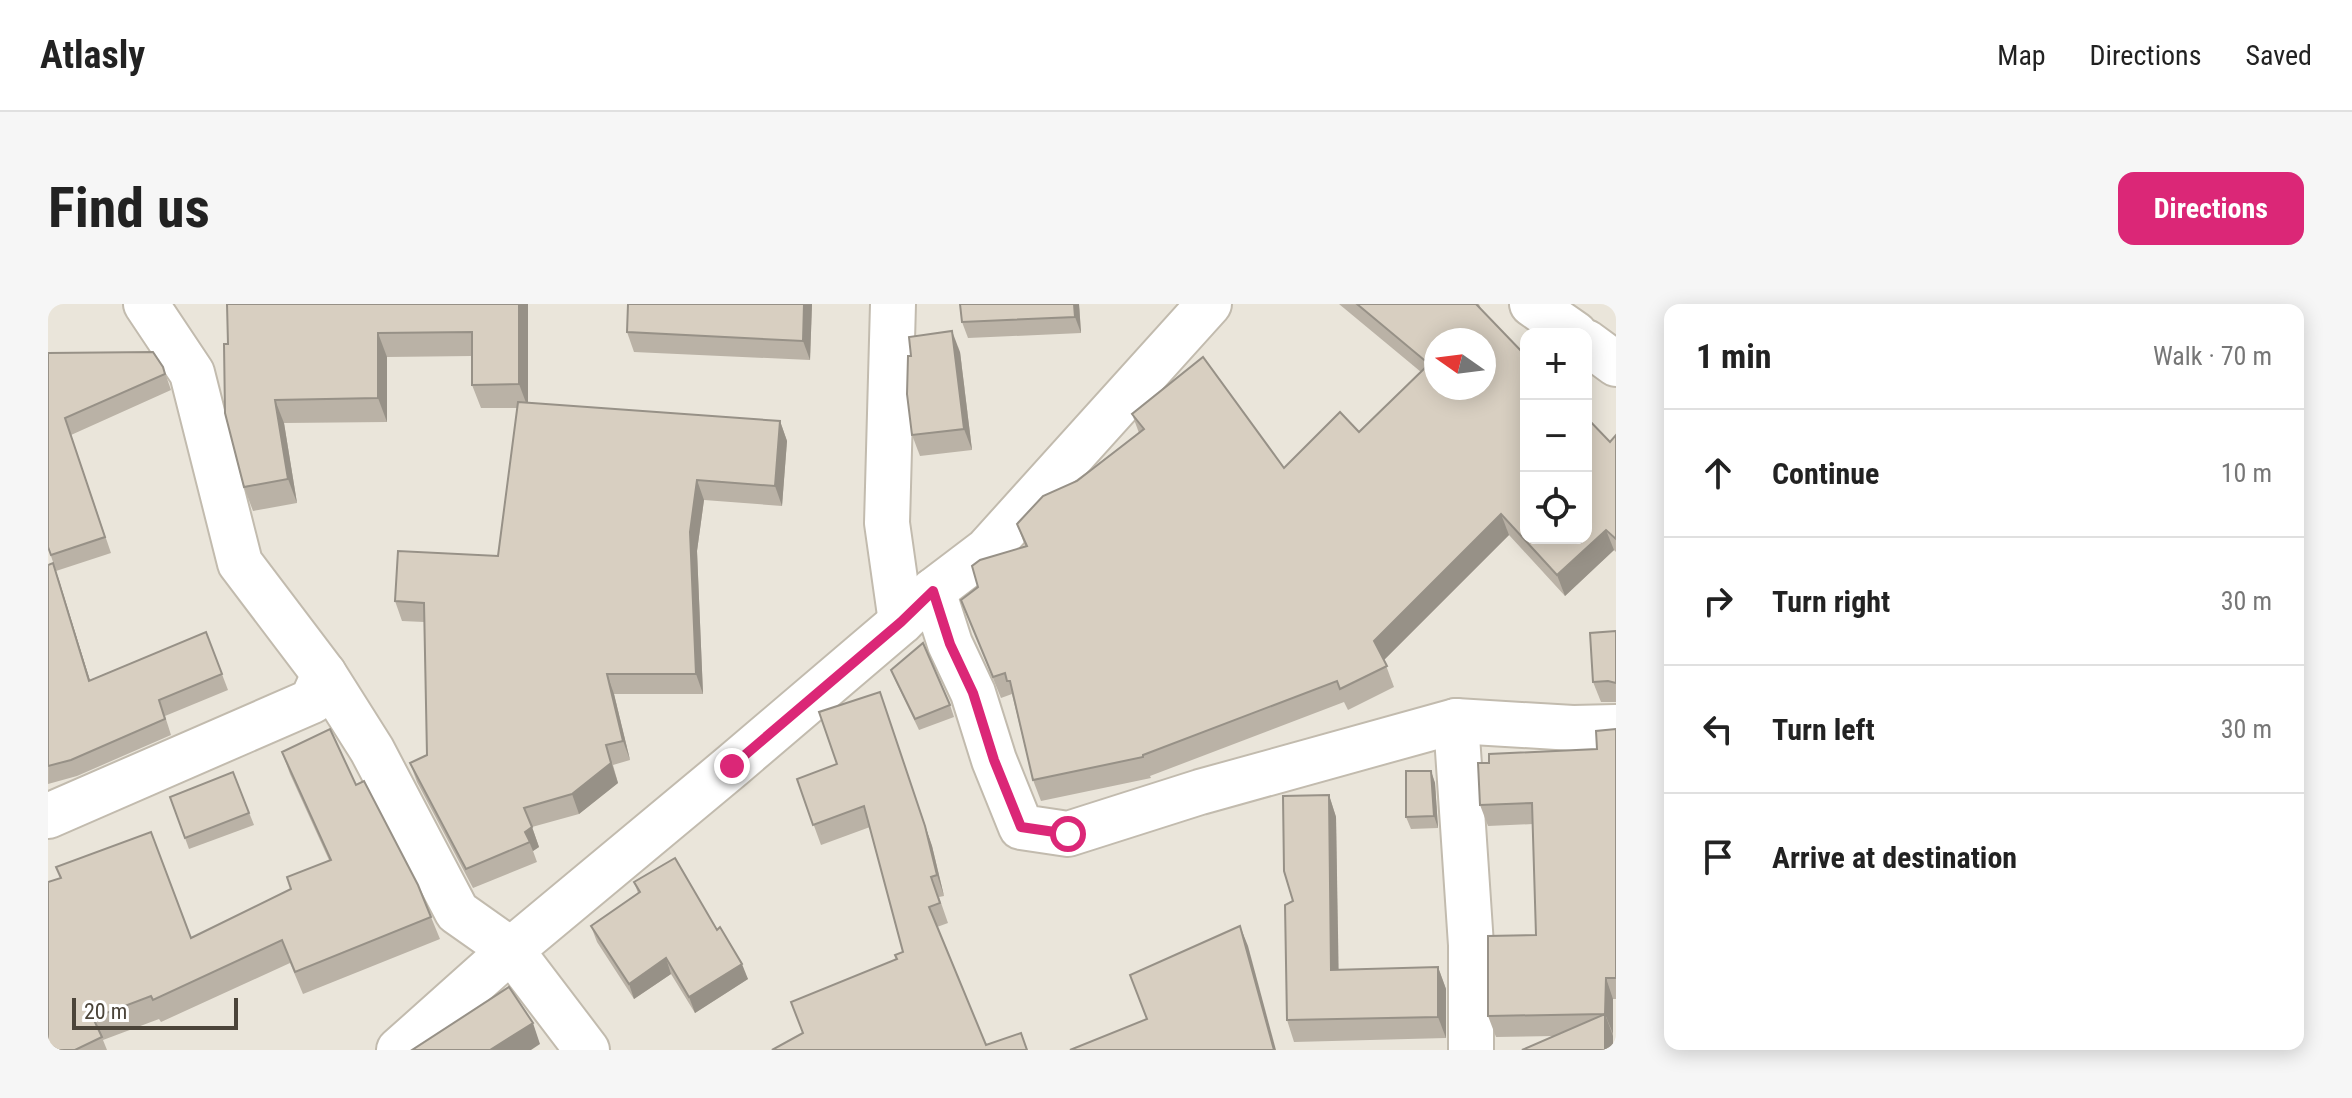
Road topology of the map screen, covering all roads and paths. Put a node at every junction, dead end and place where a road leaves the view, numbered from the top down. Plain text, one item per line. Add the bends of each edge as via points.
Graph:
1 (146, 304) edge
2 (893, 304) edge
3 (1209, 304) edge
4 (1532, 304) edge
5 (1566, 328) edge
6 (1592, 346) edge
7 (1616, 364) edge
8 (933, 591) junction
9 (901, 622) junction
10 (324, 674) junction
11 (1456, 721) junction
12 (1616, 727) edge
13 (48, 816) edge
14 (511, 950) junction
15 (399, 1050) edge
16 (587, 1050) edge
17 (1471, 1050) edge

1 - 10 street via 192,373 240,563
2 - 9 street via 887,523
3 - 8 street via 987,550
4 - 5 street
6 - 7 street
8 - 9 street
8 - 11 street via 1021,827 1068,834
9 - 14 street
10 - 13 street via 312,701
10 - 14 street via 372,750 457,912
11 - 12 street
11 - 17 street via 1471,945
14 - 15 street
14 - 16 street

